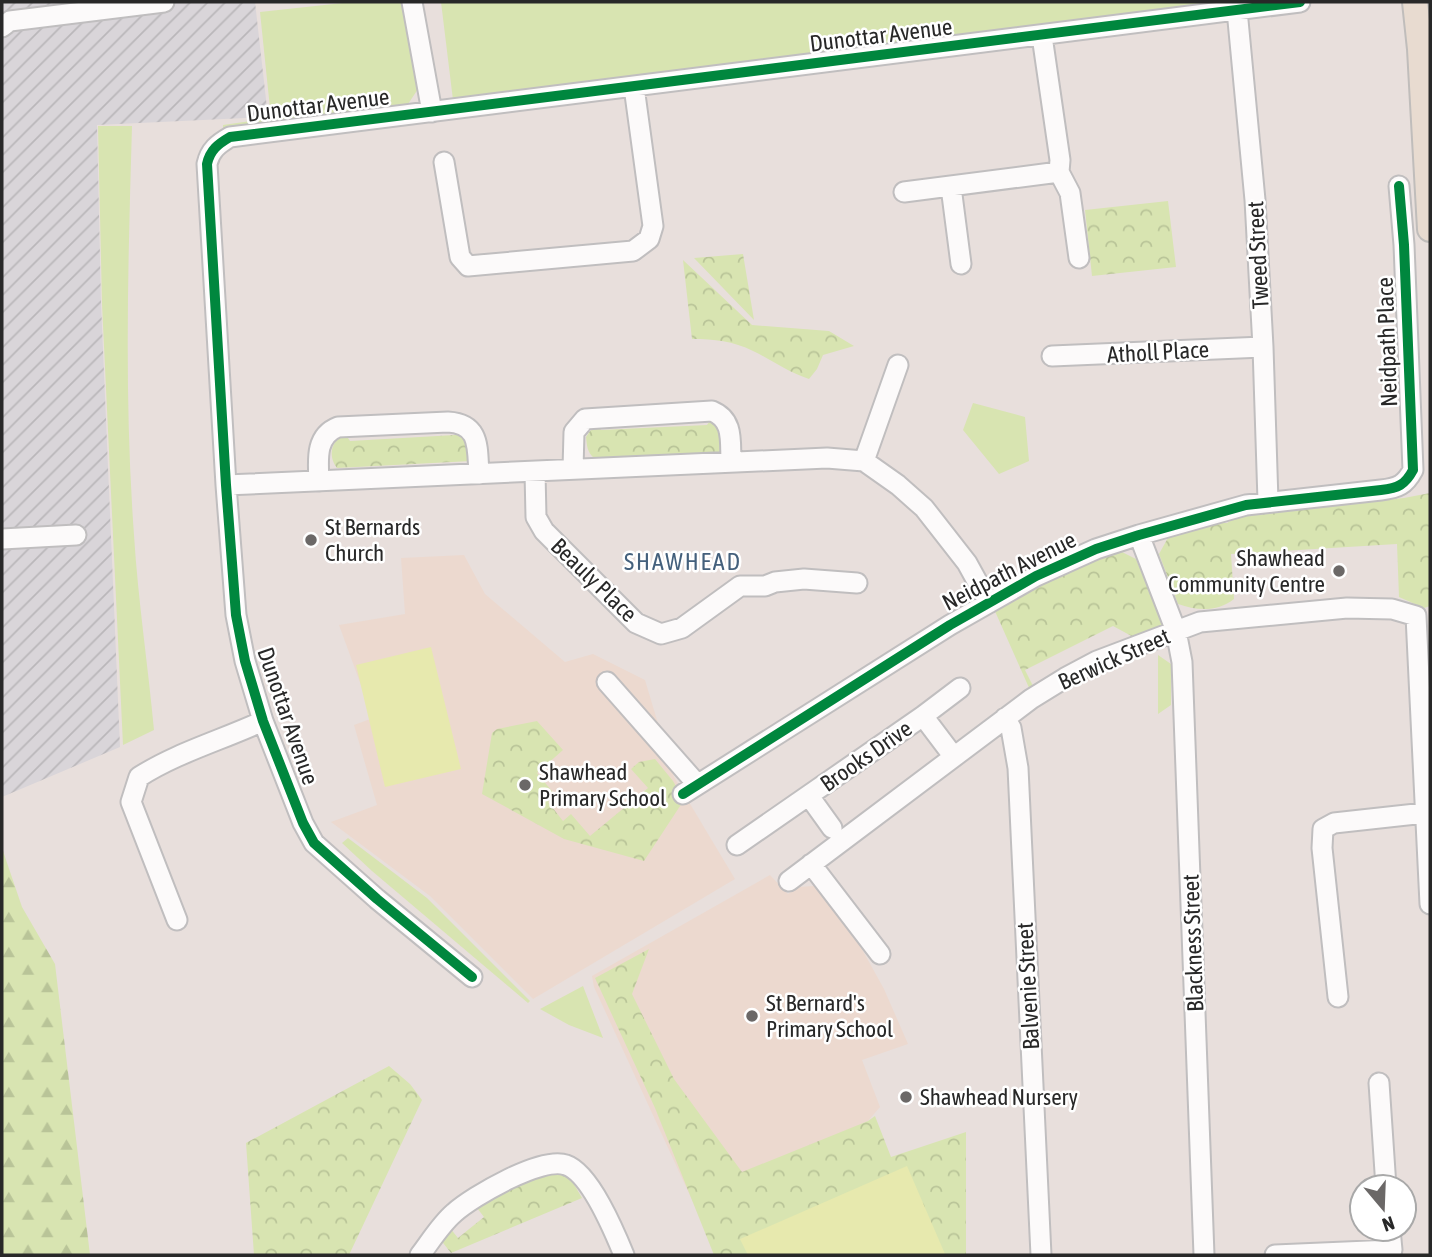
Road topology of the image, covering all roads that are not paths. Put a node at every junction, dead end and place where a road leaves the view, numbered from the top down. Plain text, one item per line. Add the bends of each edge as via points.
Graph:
1 (164, 2) edge
2 (412, 2) edge
3 (1300, 2) edge
4 (1415, 2) edge
5 (1237, 10) junction
6 (2, 27) edge
7 (1042, 36) junction
8 (634, 87) junction
9 (432, 112) junction
10 (444, 162) dead end
11 (1059, 172) junction
12 (1399, 186) dead end
13 (951, 187) junction
14 (904, 192) dead end
15 (1430, 229) edge
16 (1079, 258) dead end
17 (961, 264) dead end
18 (1264, 347) junction
19 (1052, 356) dead end
20 (898, 365) dead end
21 (731, 461) junction
22 (864, 461) junction
23 (573, 469) junction
24 (536, 472) junction
25 (479, 474) junction
26 (319, 481) junction
27 (226, 485) junction
28 (1395, 488) joint
29 (1268, 501) junction
30 (76, 535) dead end
31 (1139, 535) junction
32 (2, 539) edge
33 (857, 583) dead end
34 (989, 603) junction
35 (1177, 631) junction
36 (607, 682) dead end
37 (960, 688) dead end
38 (923, 716) junction
39 (1005, 719) junction
40 (263, 721) junction
41 (641, 723) junction
42 (625, 735) dead end
43 (954, 757) junction
44 (809, 796) junction
45 (1425, 813) junction
46 (832, 828) dead end
47 (737, 845) dead end
48 (811, 864) junction
49 (789, 881) dead end
50 (1430, 904) edge
51 (177, 920) dead end
52 (880, 954) dead end
53 (472, 977) dead end
54 (1338, 997) dead end
55 (1379, 1083) dead end
56 (1385, 1173) edge
57 (1391, 1243) edge
58 (420, 1255) edge
59 (624, 1255) edge
60 (1041, 1255) edge
61 (1204, 1255) edge
62 (1275, 1255) edge

1 - 6 street via 10,21
2 - 9 street
3 - 5 street, Dunottar Avenue
4 - 15 main road
5 - 7 street, Dunottar Avenue
5 - 18 street, Tweed Street
7 - 8 street, Dunottar Avenue
7 - 11 street
8 - 9 street, Dunottar Avenue
8 - 10 street via 653,226 649,239 633,251 468,267 460,257
9 - 27 street, Dunottar Avenue via 230,137 209,155
11 - 13 street
11 - 16 street via 1070,193
12 - 28 street, Neidpath Place via 1413,470 1406,483
13 - 14 street
13 - 17 street
18 - 19 street, Atholl Place
18 - 29 street, Tweed Street
20 - 22 street
21 - 22 street
21 - 23 street
21 - 23 street via 729,426 723,416 712,411 585,419 574,432
22 - 34 street via 924,508 967,563
23 - 24 street
24 - 25 street
24 - 33 street, Beauly Place via 536,517 544,531 636,623 661,634 682,628 740,586 804,579
25 - 26 street
25 - 26 street via 473,434 460,423 448,422 338,427 320,445
26 - 27 street
27 - 40 street, Dunottar Avenue via 236,615
28 - 29 street, Neidpath Avenue
29 - 31 street, Neidpath Avenue
30 - 32 street
31 - 34 street, Neidpath Avenue via 1096,549
31 - 35 street, Blackness Street
34 - 41 street, Neidpath Avenue via 690,789
35 - 39 street, Berwick Street via 1097,661
35 - 45 street, Berwick Street via 1200,622 1347,608 1392,609 1416,616
35 - 61 street, Blackness Street via 1186,738
36 - 41 street, Neidpath Avenue
37 - 38 street, Brooks Drive
38 - 43 street, Brooks Drive
38 - 44 street, Brooks Drive
39 - 43 street, Berwick Street
39 - 60 street, Balvenie Street via 1018,768
40 - 51 street, Dunottar Avenue via 161,763 139,777 131,802
40 - 53 street, Dunottar Avenue via 314,843
41 - 42 street
43 - 48 street, Berwick Street
44 - 46 street, Brooks Drive
44 - 47 street, Brooks Drive
45 - 50 street
45 - 54 street via 1334,823 1323,829
48 - 49 street, Berwick Street
48 - 52 street
55 - 56 street
57 - 62 street via 1392,1250
58 - 59 street via 453,1213 510,1178 550,1164 567,1165 580,1175 599,1201

